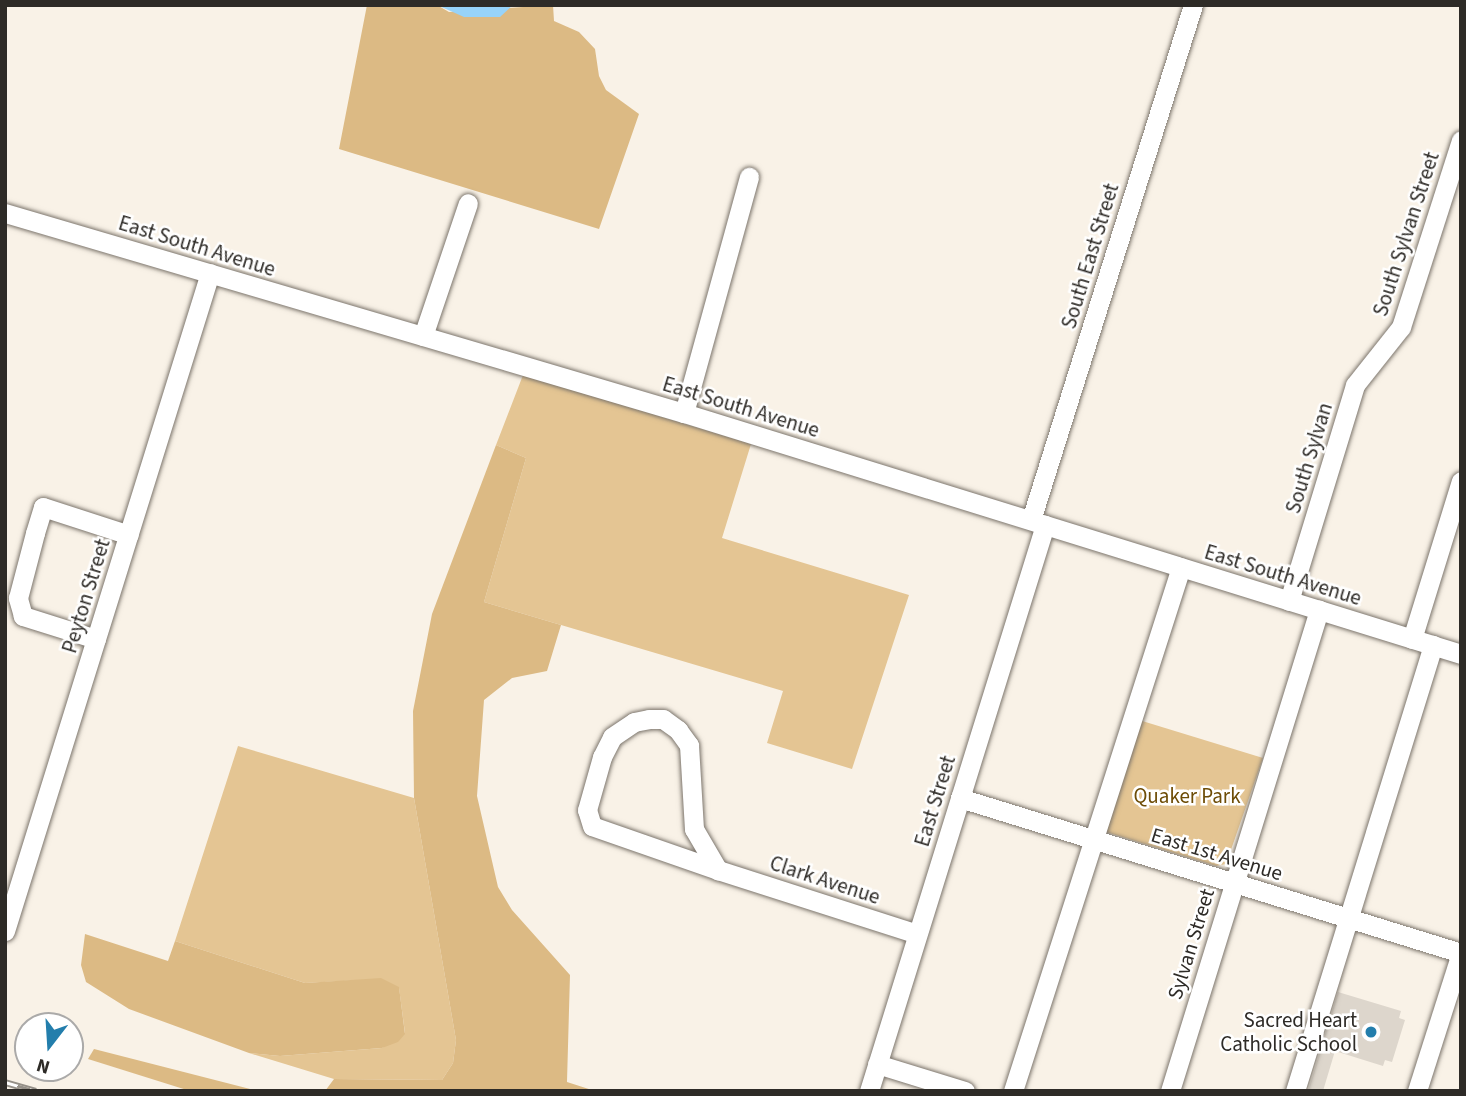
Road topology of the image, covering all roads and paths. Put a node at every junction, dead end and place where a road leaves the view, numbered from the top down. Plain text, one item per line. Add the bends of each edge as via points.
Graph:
1 (1193, 5) edge
2 (1461, 140) edge
3 (749, 177) dead end
4 (468, 203) dead end
5 (5, 212) edge
6 (210, 273) junction
7 (423, 336) junction
8 (1392, 340) joint
9 (684, 413) junction
10 (1461, 481) edge
11 (1038, 523) junction
12 (129, 535) junction
13 (1181, 567) junction
14 (1289, 601) junction
15 (1319, 610) junction
16 (96, 639) junction
17 (1412, 639) junction
18 (1433, 645) junction
19 (1461, 654) edge
20 (960, 798) junction
21 (1091, 839) junction
22 (718, 870) junction
23 (1234, 883) junction
24 (1349, 919) junction
25 (5, 931) edge
26 (917, 934) junction
27 (1461, 953) edge
28 (877, 1064) junction
29 (869, 1091) edge
30 (965, 1091) edge
31 (1013, 1091) edge
32 (1170, 1091) edge
33 (1295, 1091) edge
34 (1417, 1091) edge

1 - 11 street, South East Street
2 - 8 street, South Sylvan Street via 1404,320
3 - 9 street
4 - 7 street
5 - 6 street, East South Avenue
6 - 7 street, East South Avenue
6 - 12 street, Peyton Street
7 - 9 street, East South Avenue
8 - 14 street, South Sylvan via 1366,366 1355,385
9 - 11 street, East South Avenue
10 - 17 street
11 - 13 street, East South Avenue
11 - 20 street, East Street
12 - 16 street, Peyton Street
12 - 16 street via 43,507 34,533 18,598 23,617
13 - 14 street, East South Avenue
13 - 21 street
14 - 15 street, East South Avenue
15 - 17 street, East South Avenue
15 - 23 street, Sylvan Street
16 - 25 street, Peyton Street
17 - 18 street, East South Avenue
18 - 19 street, East South Avenue
18 - 24 street
20 - 21 street, East 1st Avenue
20 - 26 street, East Street
21 - 23 street, East 1st Avenue
21 - 31 street
22 - 22 street, Clark Avenue via 592,826 587,810 602,757 612,737 634,722 663,719 678,730 688,746 694,830
22 - 26 street, Clark Avenue
23 - 24 street, East 1st Avenue
23 - 32 street, Sylvan Street
24 - 27 street, East 1st Avenue
24 - 33 street
26 - 28 street, East Street
27 - 34 street
28 - 29 street, East Street
28 - 30 street

